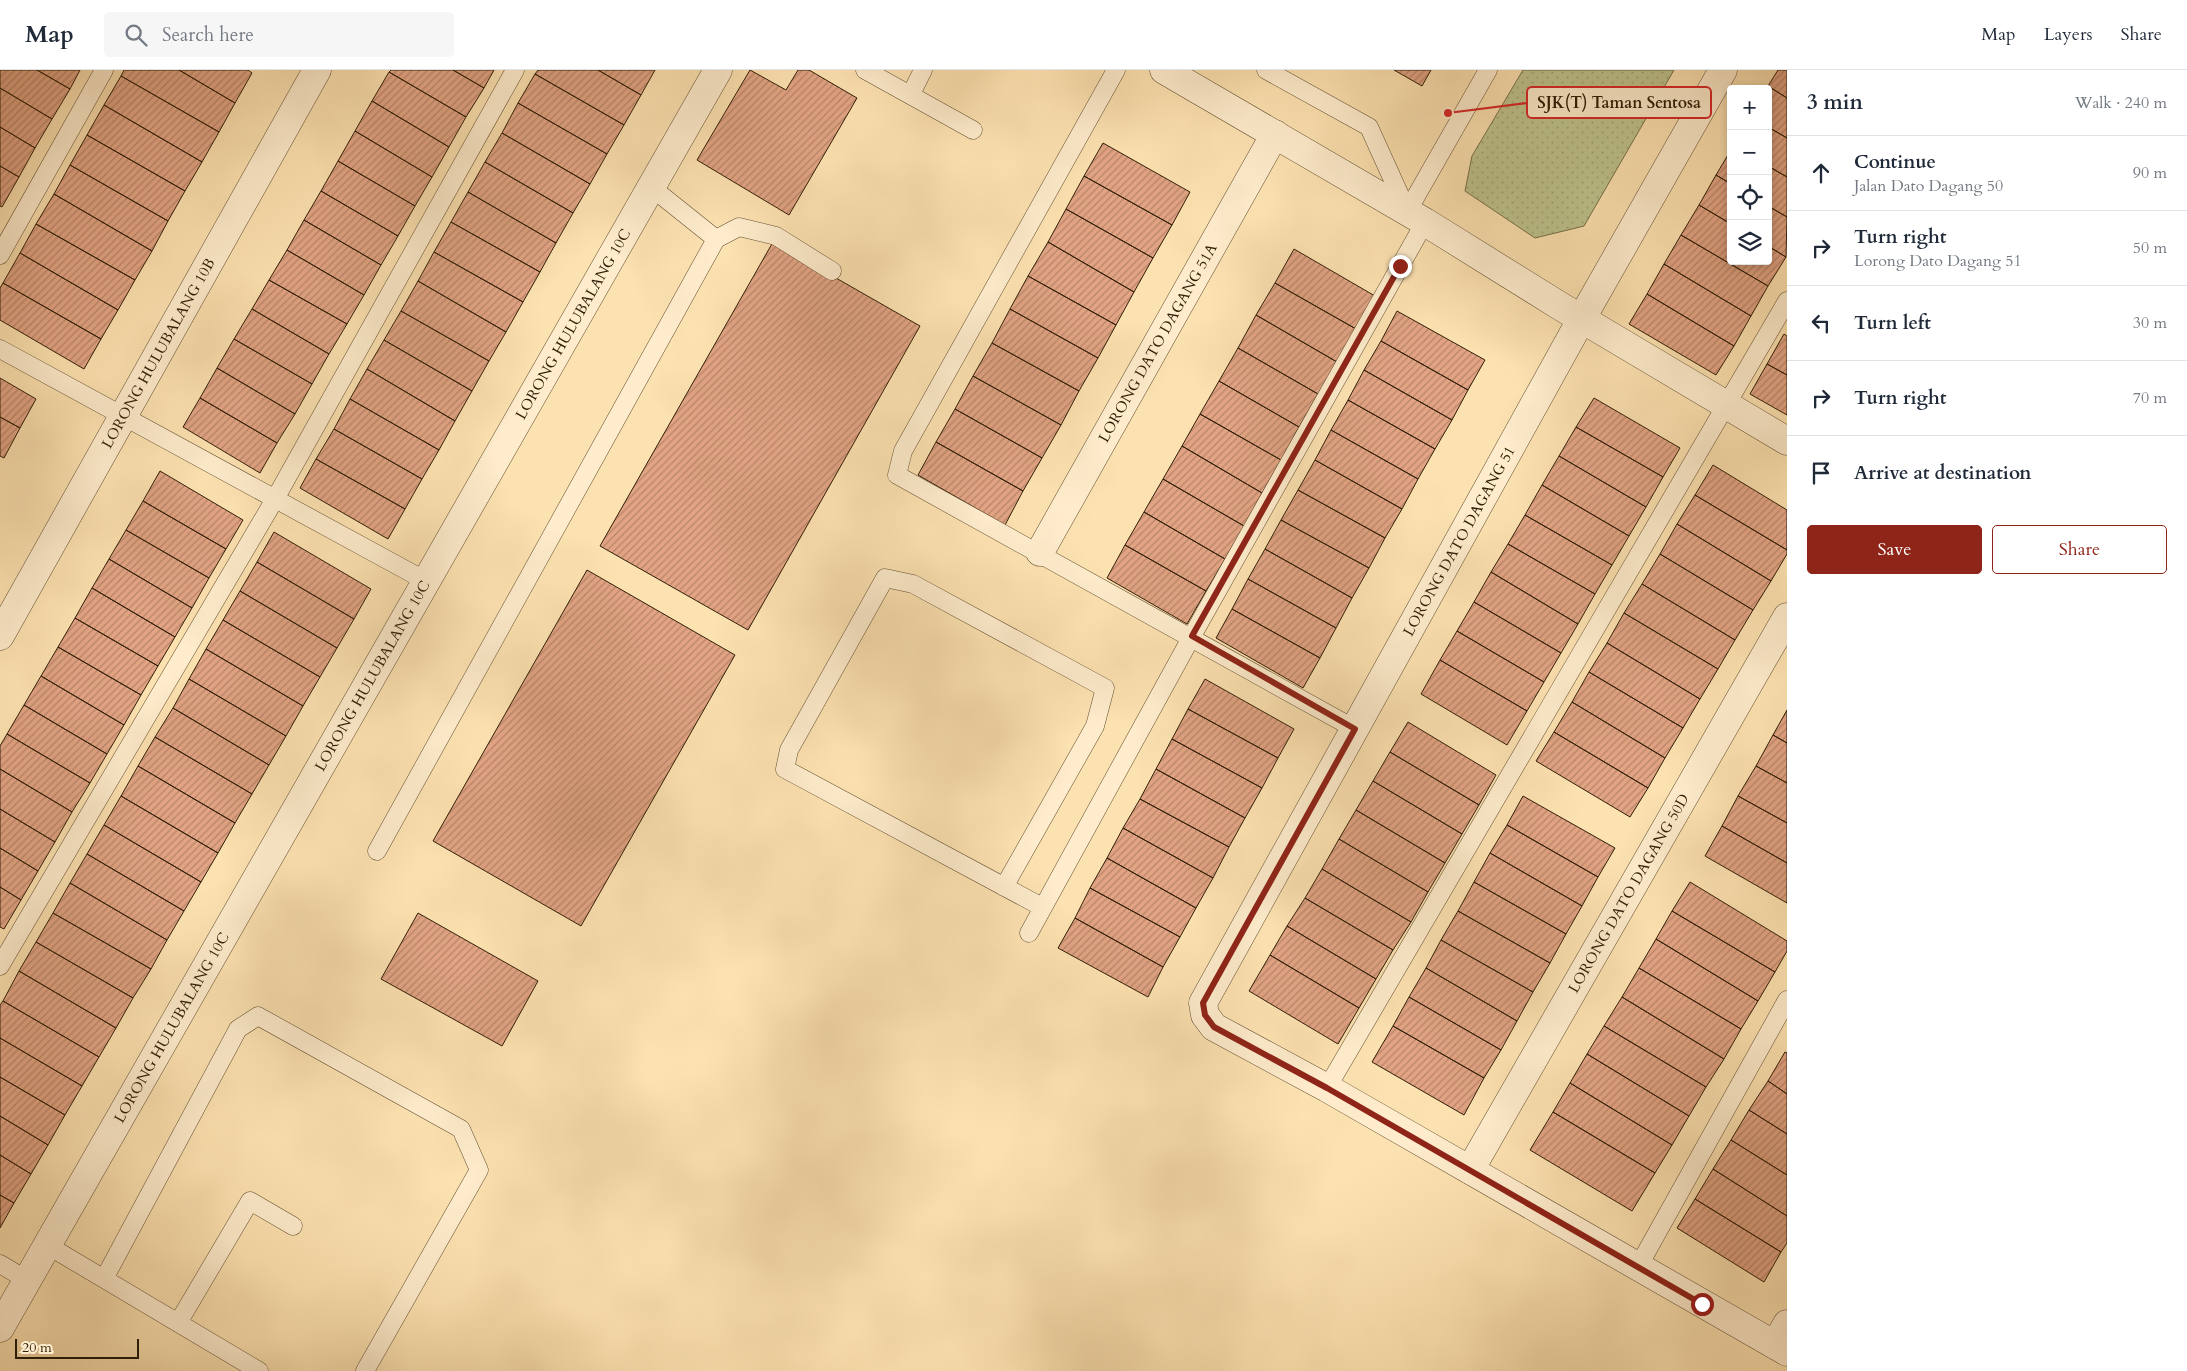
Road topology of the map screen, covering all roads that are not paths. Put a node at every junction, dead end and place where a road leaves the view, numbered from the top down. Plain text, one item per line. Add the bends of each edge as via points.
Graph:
1 (104, 70) edge
2 (317, 70) edge
3 (516, 70) edge
4 (718, 70) edge
5 (865, 70) edge
6 (923, 70) edge
7 (1116, 70) edge
8 (1164, 70) edge
9 (1266, 70) edge
10 (1488, 70) edge
11 (1723, 70) edge
12 (911, 94) junction
13 (973, 130) dead end
14 (1275, 134) junction
15 (651, 187) junction
16 (1416, 217) junction
17 (716, 239) junction
18 (0, 255) edge
19 (832, 271) dead end
20 (1787, 301) edge
21 (1582, 318) junction
22 (0, 349) edge
23 (1727, 407) junction
24 (123, 416) junction
25 (1787, 441) edge
26 (275, 499) junction
27 (1040, 552) junction
28 (426, 582) junction
29 (1787, 617) edge
30 (0, 636) edge
31 (1192, 636) junction
32 (1355, 729) junction
33 (377, 851) dead end
34 (1004, 887) junction
35 (1042, 907) junction
36 (1029, 933) dead end
37 (0, 966) edge
38 (1787, 1000) edge
39 (1327, 1088) junction
40 (1470, 1170) junction
41 (293, 1226) dead end
42 (47, 1245) junction
43 (0, 1264) edge
44 (1638, 1266) junction
45 (104, 1279) junction
46 (27, 1280) junction
47 (178, 1323) junction
48 (0, 1328) edge
49 (1783, 1340) edge
50 (259, 1371) edge
51 (365, 1371) edge

1 - 18 lane
2 - 24 street, LORONG HULUBALANG 10B
3 - 26 lane
4 - 15 street, LORONG HULUBALANG 10C
5 - 12 lane
6 - 12 lane
7 - 27 lane via 903,452 898,475
8 - 14 street
9 - 16 lane via 1369,127
10 - 16 lane
11 - 21 street, LORONG DATO DAGANG 51
12 - 13 lane
14 - 16 street
14 - 27 street, LORONG DATO DAGANG 51A
15 - 17 lane
15 - 28 street, LORONG HULUBALANG 10C
16 - 21 street
16 - 31 lane
17 - 19 lane via 739,227 776,236
17 - 33 lane
20 - 23 lane
21 - 23 street
21 - 32 street, LORONG DATO DAGANG 51
22 - 24 lane
23 - 25 street
23 - 39 lane
24 - 26 lane
24 - 30 street, LORONG HULUBALANG 10B
26 - 28 lane
26 - 37 lane
27 - 31 lane
28 - 42 street, LORONG HULUBALANG 10C
29 - 40 street, LORONG DATO DAGANG 50D
31 - 32 lane
31 - 35 lane
32 - 39 street, LORONG DATO DAGANG 51 via 1203,1003 1205,1015 1214,1027
34 - 34 lane via 785,769 789,750 885,578 913,584 1105,688 1095,726
34 - 35 lane
35 - 36 lane
38 - 44 lane
39 - 40 street
40 - 44 street
41 - 47 lane via 250,1201
42 - 45 lane
42 - 46 street, LORONG HULUBALANG 10C
43 - 46 lane
44 - 49 street
45 - 47 lane
45 - 51 lane via 238,1029 258,1016 461,1129 479,1170
46 - 48 street, LORONG HULUBALANG 10C
47 - 50 lane

